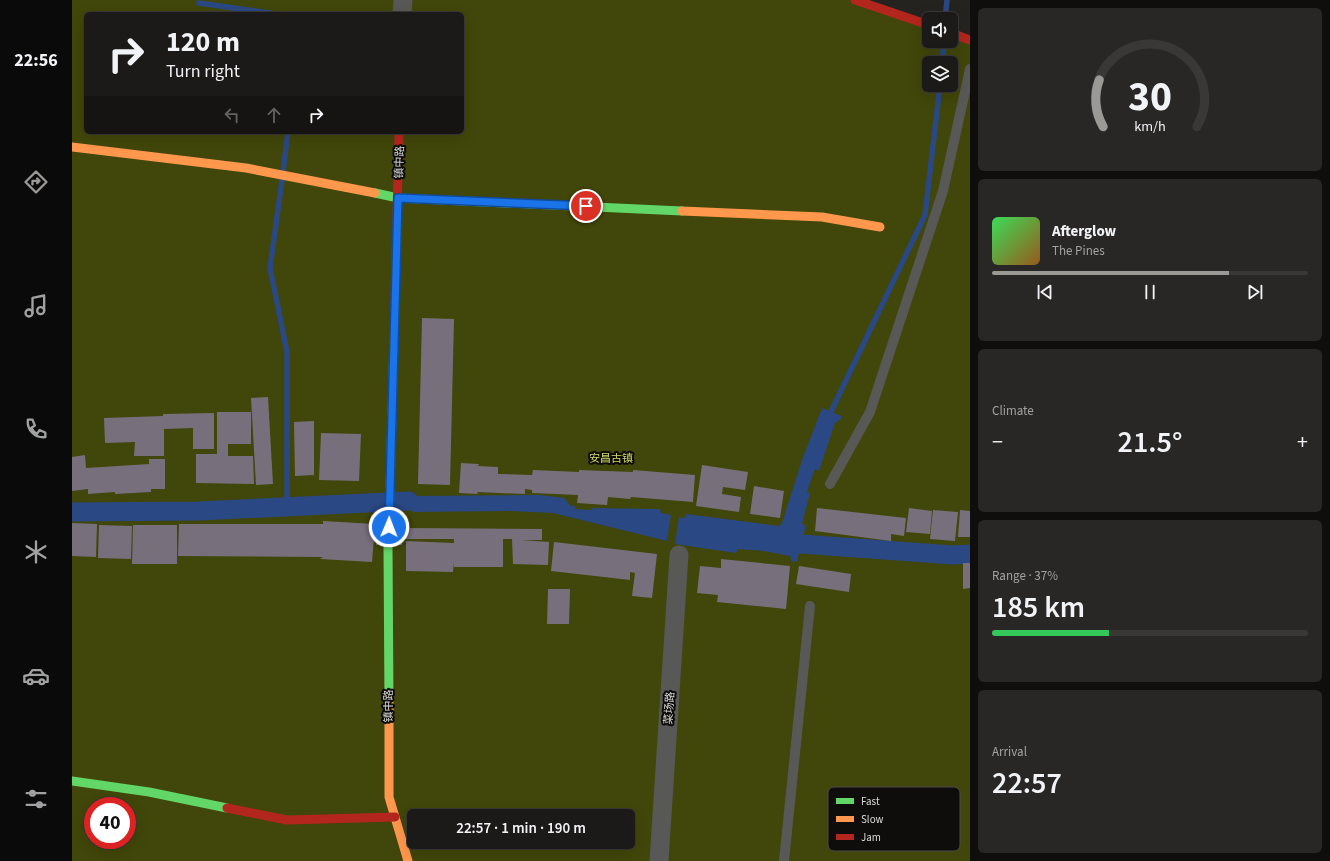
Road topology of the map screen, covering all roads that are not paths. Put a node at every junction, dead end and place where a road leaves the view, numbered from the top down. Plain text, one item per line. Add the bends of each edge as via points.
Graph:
1 (403, 0) edge
2 (855, 0) edge
3 (883, 5) edge
4 (402, 12) edge
5 (922, 22) edge
6 (958, 35) edge
7 (970, 40) edge
8 (970, 69) edge
9 (400, 134) edge
10 (72, 147) edge
11 (398, 198) junction
12 (880, 227) dead end
13 (830, 484) dead end
14 (389, 527) dead end
15 (388, 547) dead end
16 (679, 555) dead end
17 (810, 606) dead end
18 (72, 781) edge
19 (395, 817) junction
20 (408, 861) edge
21 (659, 861) edge
22 (784, 861) edge

1 - 4 street
2 - 3 street
3 - 5 street
6 - 7 street
8 - 13 lane via 943,191 870,412
9 - 11 street, 镇中路
10 - 11 street via 246,168
11 - 12 street via 822,217
11 - 14 street, 镇中路
15 - 19 street, 镇中路 via 389,796
16 - 21 street, 菜场路
17 - 22 lane
18 - 19 street via 149,792 287,820
19 - 20 street, 镇中路

